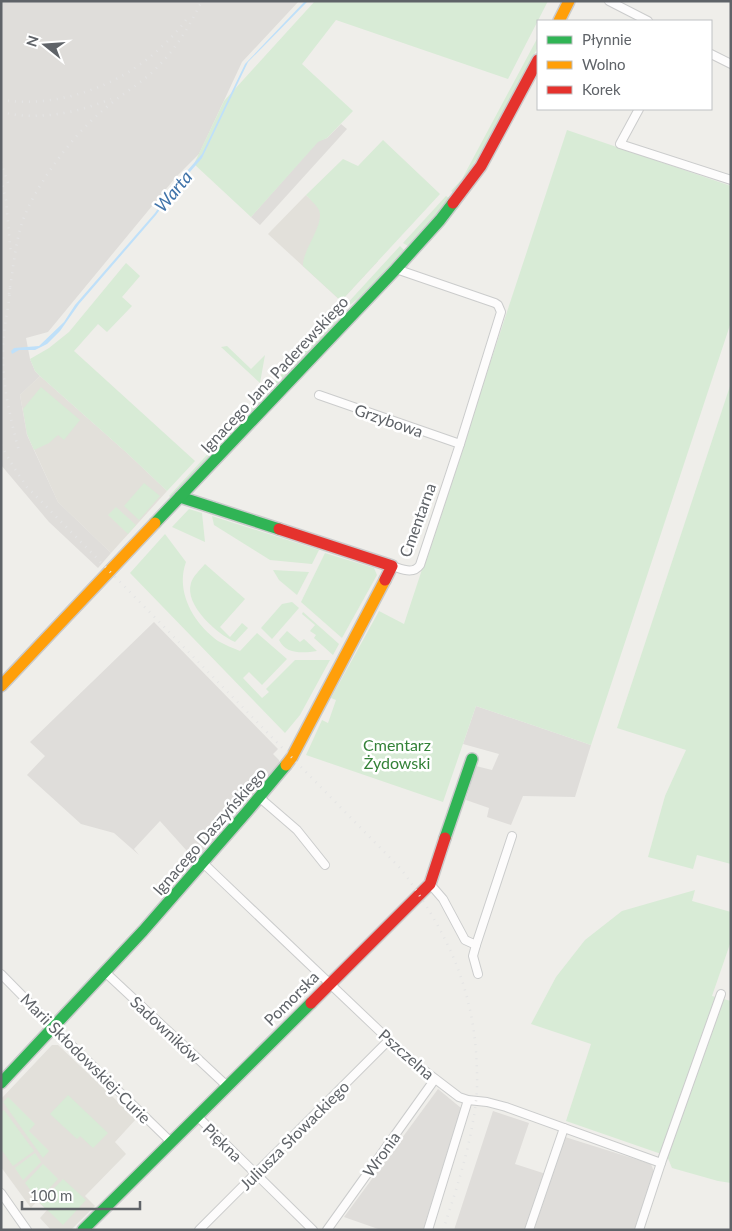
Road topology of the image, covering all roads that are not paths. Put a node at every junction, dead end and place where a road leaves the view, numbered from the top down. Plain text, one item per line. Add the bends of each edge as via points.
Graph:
1 (569, 1) edge
2 (608, 1) edge
3 (559, 20) edge
4 (646, 20) edge
5 (712, 54) edge
6 (537, 62) edge
7 (731, 64) edge
8 (638, 110) edge
9 (731, 180) edge
10 (396, 269) junction
11 (319, 395) dead end
12 (460, 444) junction
13 (180, 497) junction
14 (392, 566) junction
15 (1, 686) edge
16 (472, 759) dead end
17 (260, 798) junction
18 (512, 836) dead end
19 (202, 862) junction
20 (326, 865) dead end
21 (430, 884) junction
22 (476, 945) junction
23 (106, 973) junction
24 (1, 974) edge
25 (478, 974) dead end
26 (330, 983) junction
27 (721, 994) dead end
28 (55, 1028) junction
29 (389, 1040) junction
30 (435, 1079) junction
31 (1, 1083) edge
32 (227, 1086) junction
33 (468, 1100) junction
34 (197, 1116) junction
35 (564, 1128) junction
36 (171, 1142) junction
37 (661, 1162) junction
38 (255, 1173) junction
39 (1, 1193) edge
40 (27, 1230) edge
41 (83, 1230) edge
42 (199, 1230) edge
43 (313, 1230) edge
44 (327, 1230) edge
45 (428, 1230) edge
46 (529, 1230) edge
47 (639, 1230) edge

1 - 3 street
2 - 4 street
5 - 7 street
6 - 10 street, Ignacego Jana Paderewskiego via 481,166 440,220
8 - 9 street via 620,144
10 - 12 street, Cmentarna via 495,303 500,308 500,317
10 - 13 street, Ignacego Jana Paderewskiego
11 - 12 street, Grzybowa
12 - 14 street, Cmentarna via 420,565 412,571
13 - 14 street, Cmentarna
13 - 15 street, Ignacego Jana Paderewskiego
14 - 17 street, Ignacego Daszyńskiego via 292,757
16 - 21 street, Pomorska
17 - 19 street, Ignacego Daszyńskiego
17 - 20 street via 297,830
18 - 22 street
19 - 23 street, Ignacego Daszyńskiego
19 - 26 street, Pszczelna
21 - 22 street via 444,899 465,940
21 - 26 street, Pomorska
22 - 25 street via 473,956
23 - 28 street, Ignacego Daszyńskiego
23 - 32 street, Sadowników
24 - 28 street, Marii Skłodowskiej-Curie
26 - 29 street, Pszczelna
26 - 32 street, Pomorska
27 - 37 street
28 - 31 street, Ignacego Daszyńskiego
28 - 36 street, Marii Skłodowskiej-Curie
29 - 30 street, Pszczelna
29 - 38 street, Juliusza Słowackiego
30 - 33 street, Pszczelna
30 - 44 street, Wronia
32 - 34 street, Pomorska
33 - 35 street, Pszczelna via 496,1104
33 - 45 street
34 - 36 street, Pomorska
34 - 38 street, Piękna
35 - 37 street, Pszczelna
35 - 46 street
36 - 41 street, Pomorska
37 - 47 street
38 - 42 street, Juliusza Słowackiego
38 - 43 street, Piękna
39 - 40 street

